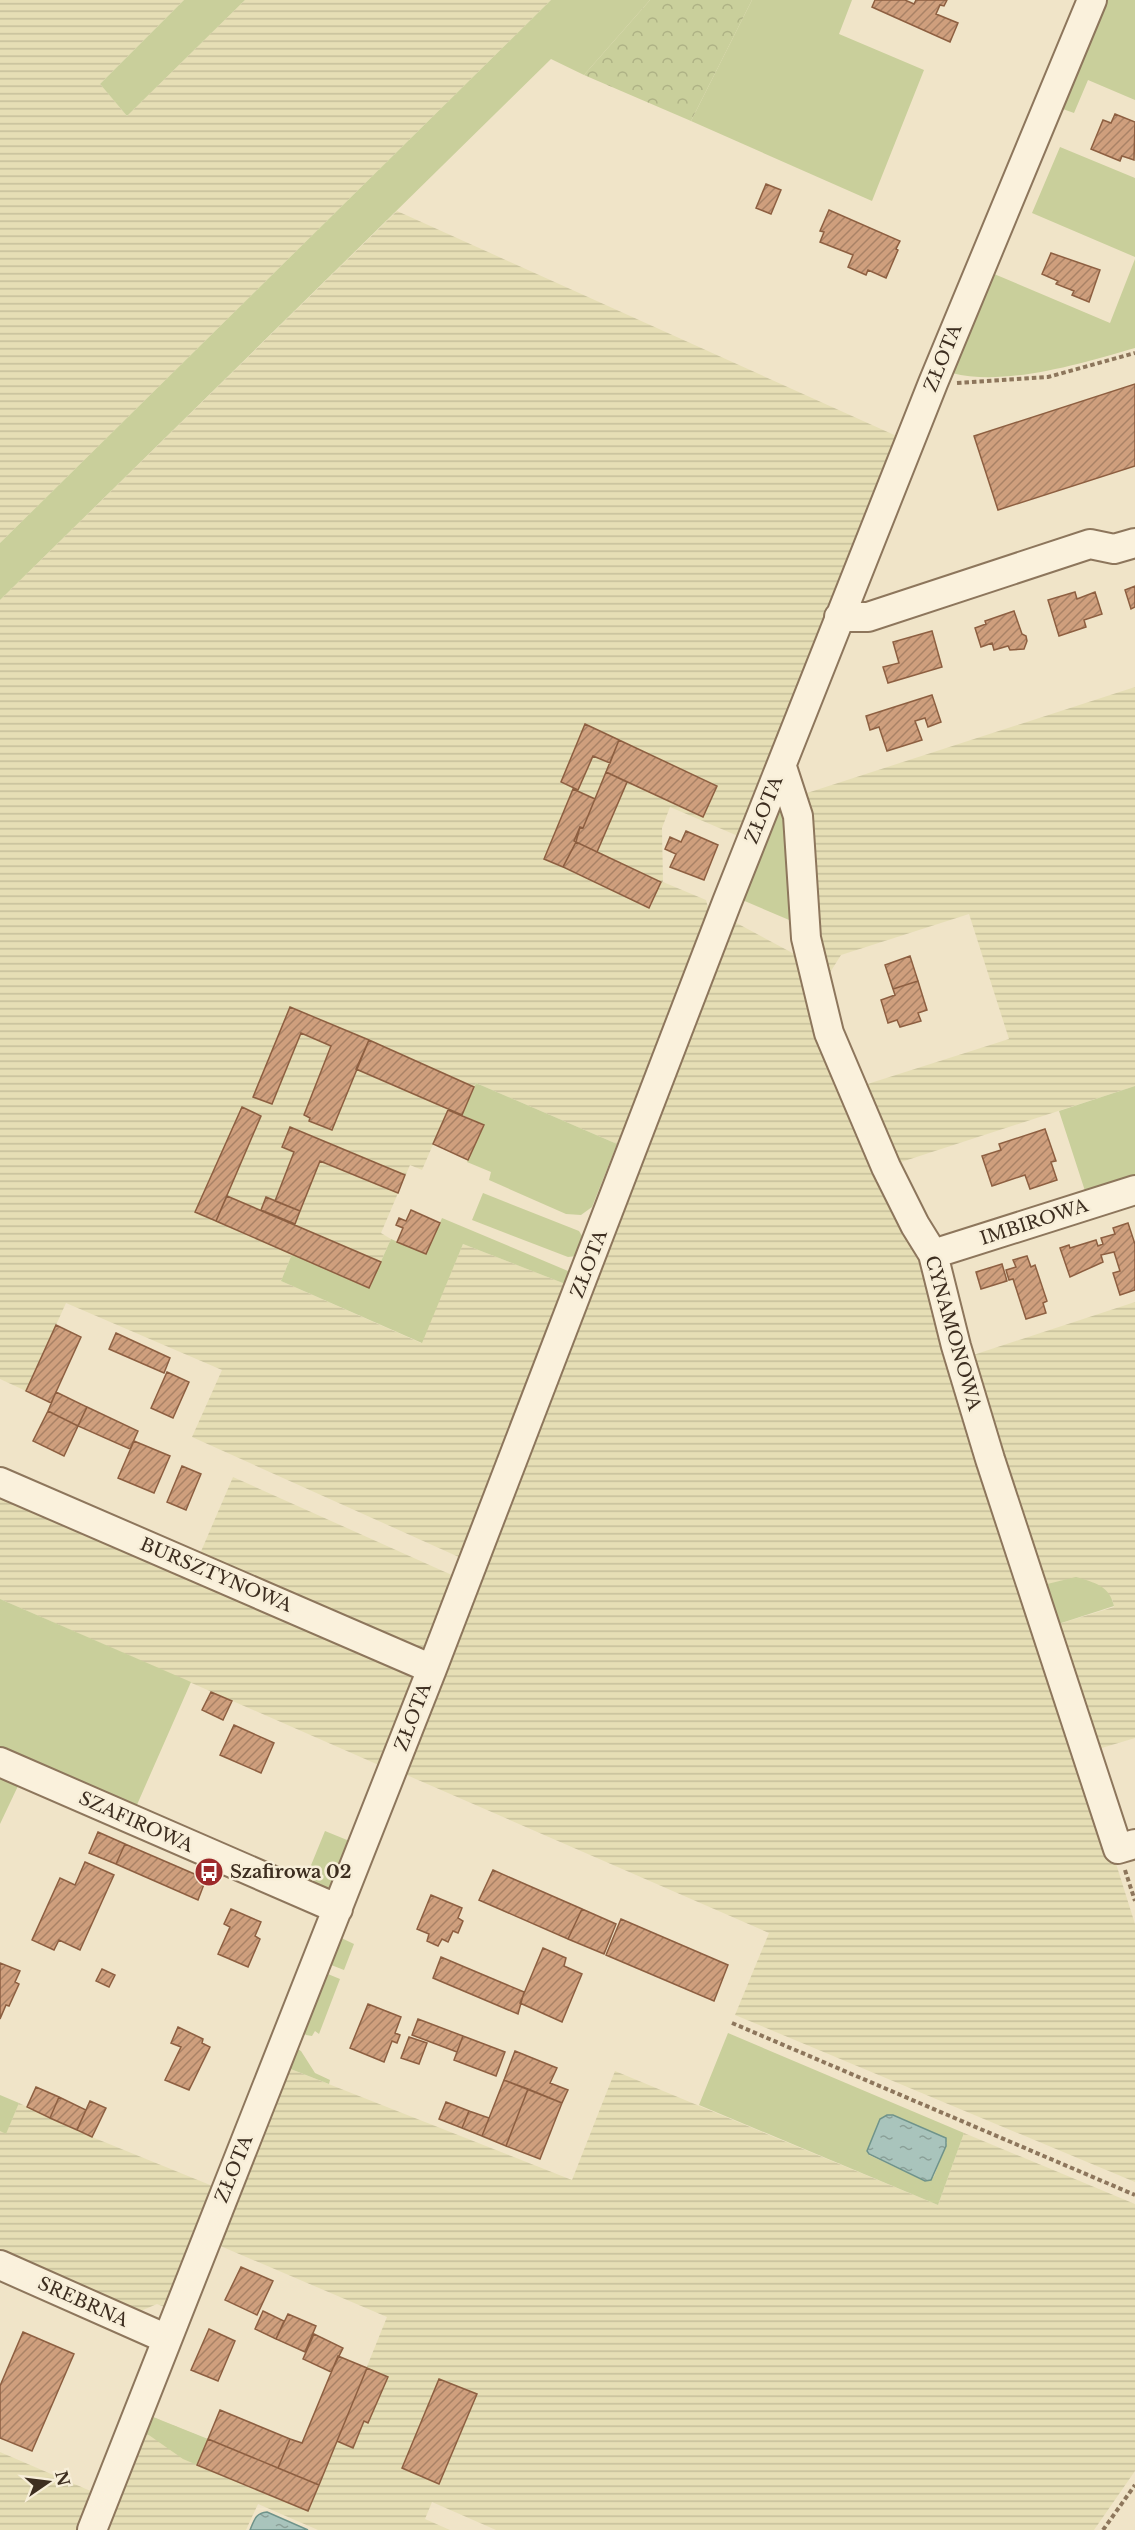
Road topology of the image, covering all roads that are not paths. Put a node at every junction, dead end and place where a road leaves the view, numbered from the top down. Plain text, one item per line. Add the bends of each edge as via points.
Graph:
1 (1092, 0) edge
2 (1135, 543) edge
3 (839, 617) junction
4 (782, 767) junction
5 (1135, 1190) edge
6 (933, 1254) junction
7 (0, 1482) edge
8 (432, 1669) junction
9 (0, 1762) edge
10 (1127, 1846) edge
11 (338, 1909) junction
12 (0, 2265) edge
13 (167, 2339) junction
14 (92, 2530) edge

1 - 3 street, ZŁOTA
2 - 3 street via 1114,549 1090,544 868,617
3 - 4 street, ZŁOTA
4 - 6 street, CYNAMONOWA via 798,816 806,938 829,1033 886,1167
4 - 8 street, ZŁOTA
5 - 6 street, IMBIROWA
6 - 10 street, CYNAMONOWA via 990,1459
7 - 8 street, BURSZTYNOWA
8 - 11 street, ZŁOTA
9 - 11 street, SZAFIROWA
11 - 13 street, ZŁOTA
12 - 13 street, SREBRNA
13 - 14 street, ZŁOTA

